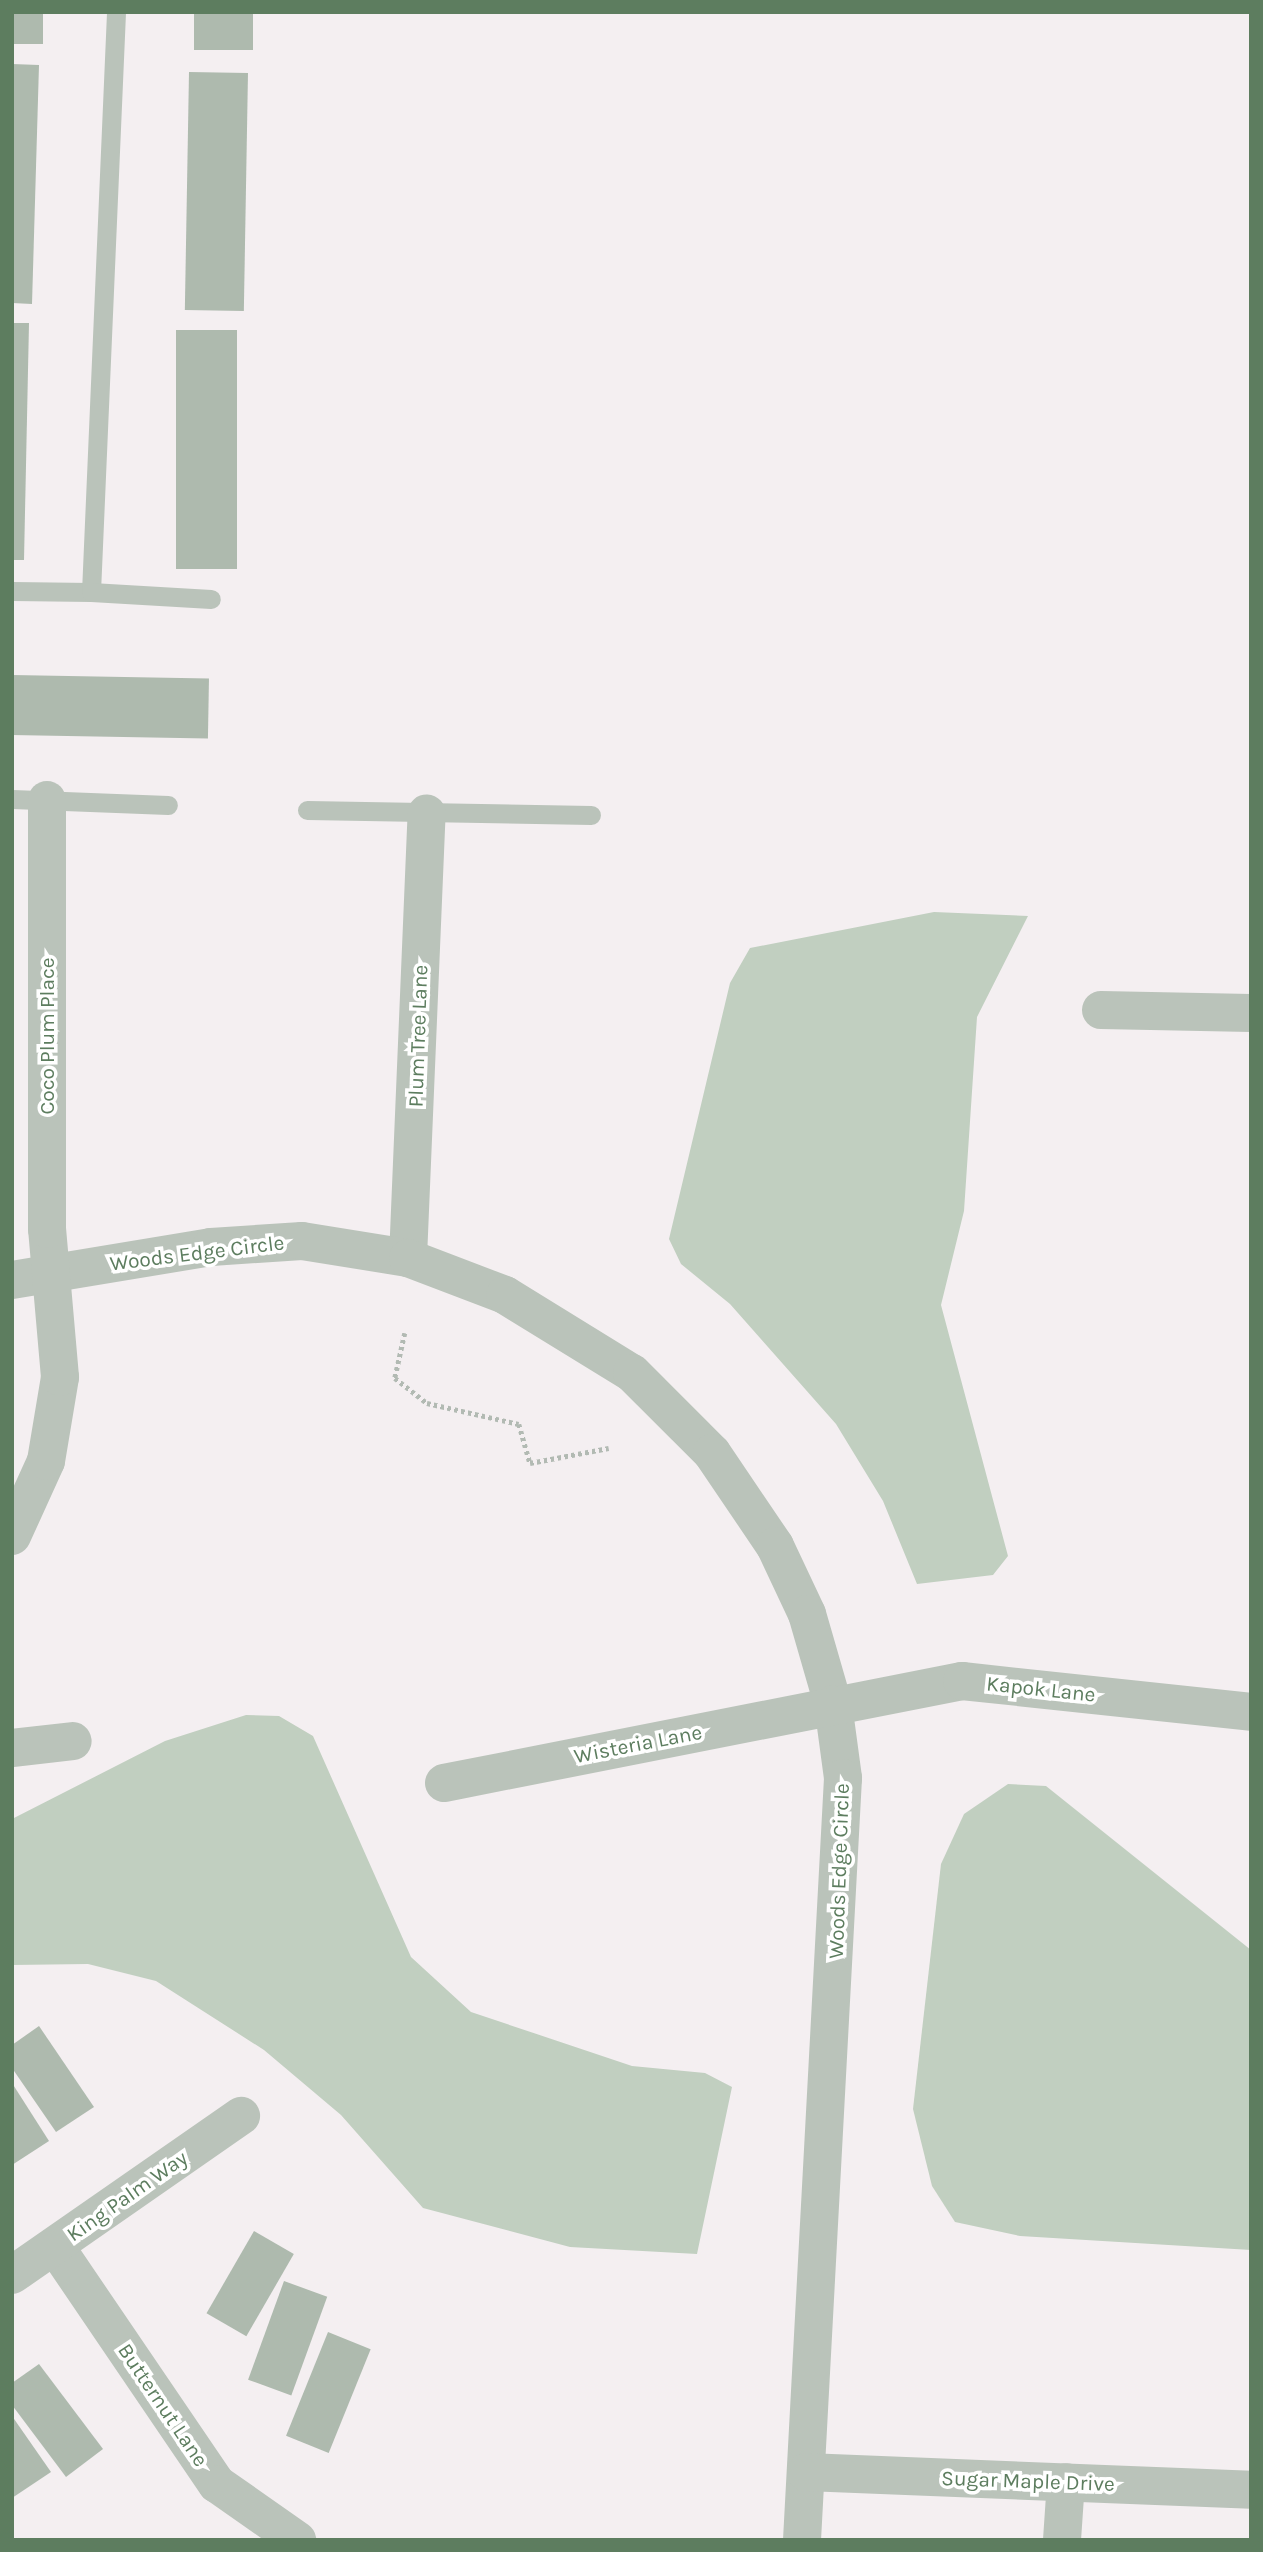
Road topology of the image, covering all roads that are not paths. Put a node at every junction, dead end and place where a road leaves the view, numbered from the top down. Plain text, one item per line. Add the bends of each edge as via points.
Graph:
1 (116, 12) edge
2 (12, 591) edge
3 (91, 592) junction
4 (211, 599) dead end
5 (30, 800) edge
6 (168, 805) dead end
7 (307, 810) dead end
8 (427, 813) junction
9 (591, 815) dead end
10 (1101, 1010) dead end
11 (1251, 1013) edge
12 (408, 1258) junction
13 (54, 1272) junction
14 (12, 1280) edge
15 (12, 1536) edge
16 (833, 1704) junction
17 (1251, 1712) edge
18 (73, 1741) dead end
19 (12, 1748) edge
20 (444, 1783) dead end
21 (241, 2116) dead end
22 (55, 2246) junction
23 (12, 2274) edge
24 (806, 2472) junction
25 (1066, 2482) junction
26 (1251, 2490) edge
27 (297, 2540) edge
28 (802, 2540) edge
29 (1062, 2540) edge

1 - 3 lane
2 - 3 lane
3 - 4 lane
5 - 6 lane
5 - 13 street, Coco Plum Place via 47,1229
7 - 8 lane
8 - 9 lane
8 - 12 street, Plum Tree Lane
10 - 11 street
12 - 13 street, Woods Edge Circle via 302,1241
12 - 16 street, Woods Edge Circle via 505,1295 571,1330 661,1398 735,1482 775,1546 807,1614
13 - 14 street, Woods Edge Circle
13 - 15 street, Coco Plum Place via 57,1418 46,1461
16 - 17 street, Kapok Lane via 962,1681
16 - 20 street, Wisteria Lane
16 - 24 street, Woods Edge Circle via 844,1854
18 - 19 street
21 - 22 street, King Palm Way
22 - 23 street, King Palm Way
22 - 27 street, Butternut Lane via 217,2484
24 - 25 street, Sugar Maple Drive
24 - 28 street, Woods Edge Circle
25 - 26 street, Sugar Maple Drive
25 - 29 street

